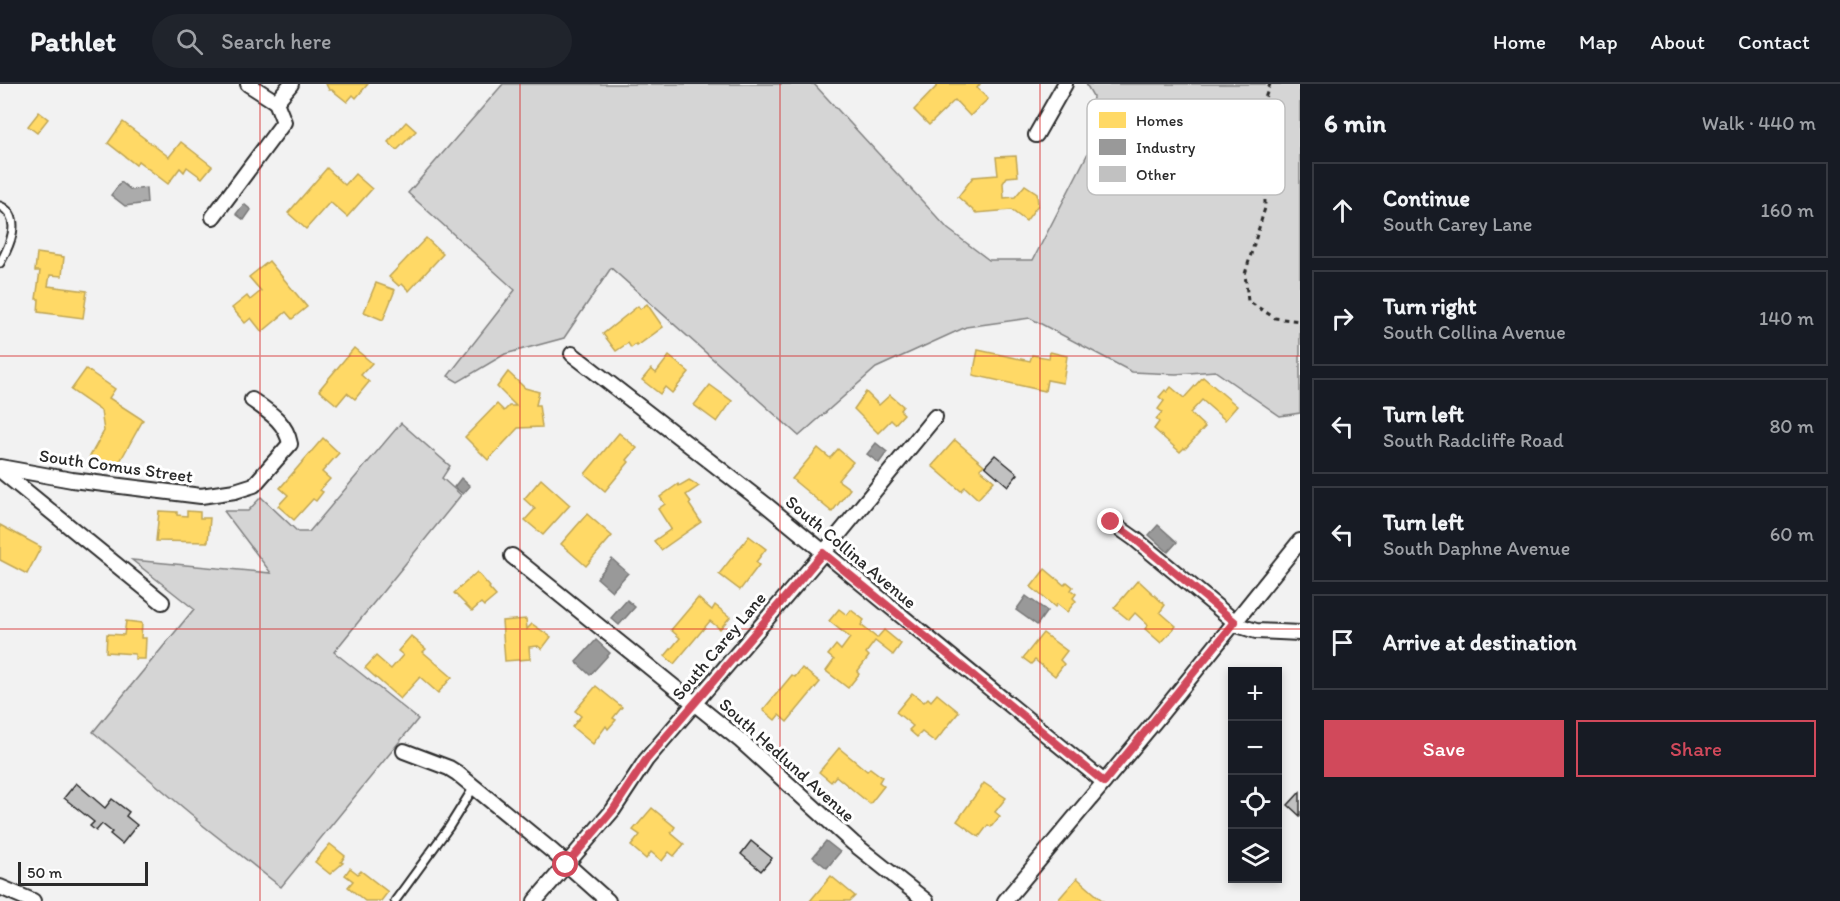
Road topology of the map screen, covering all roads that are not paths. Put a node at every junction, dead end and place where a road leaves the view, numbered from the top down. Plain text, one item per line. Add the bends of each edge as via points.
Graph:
1 (248, 84) edge
2 (291, 84) edge
3 (1065, 84) edge
4 (276, 102) junction
5 (1036, 135) dead end
6 (0, 206) edge
7 (213, 217) dead end
8 (0, 263) edge
9 (572, 354) dead end
10 (252, 400) dead end
11 (934, 417) dead end
12 (0, 469) edge
13 (1111, 522) dead end
14 (1300, 541) edge
15 (823, 553) junction
16 (512, 556) dead end
17 (162, 602) dead end
18 (1235, 622) junction
19 (1300, 633) edge
20 (695, 703) junction
21 (404, 751) dead end
22 (1104, 782) junction
23 (474, 787) junction
24 (566, 865) junction
25 (0, 887) edge
26 (33, 901) edge
27 (395, 901) edge
28 (535, 901) edge
29 (608, 901) edge
30 (926, 901) edge
31 (1005, 901) edge

1 - 4 street
2 - 4 street
3 - 5 street
4 - 7 street via 284,122
6 - 8 lane via 6,208 13,224 12,243
9 - 15 street, South Collina Avenue
10 - 12 street, South Comus Street via 282,423 290,444 254,485 235,491 201,496
11 - 15 street, South Carey Lane
12 - 17 street
13 - 18 street
14 - 18 street
15 - 20 street, South Carey Lane
15 - 22 street, South Collina Avenue
16 - 20 street, South Hedlund Avenue
18 - 19 street via 1256,631
18 - 22 street
20 - 24 street, South Carey Lane
20 - 30 street, South Hedlund Avenue via 763,759 853,843
21 - 23 street via 449,768
22 - 31 street
23 - 24 street
23 - 27 lane
24 - 28 street, South Carey Lane
24 - 29 street
25 - 26 street

